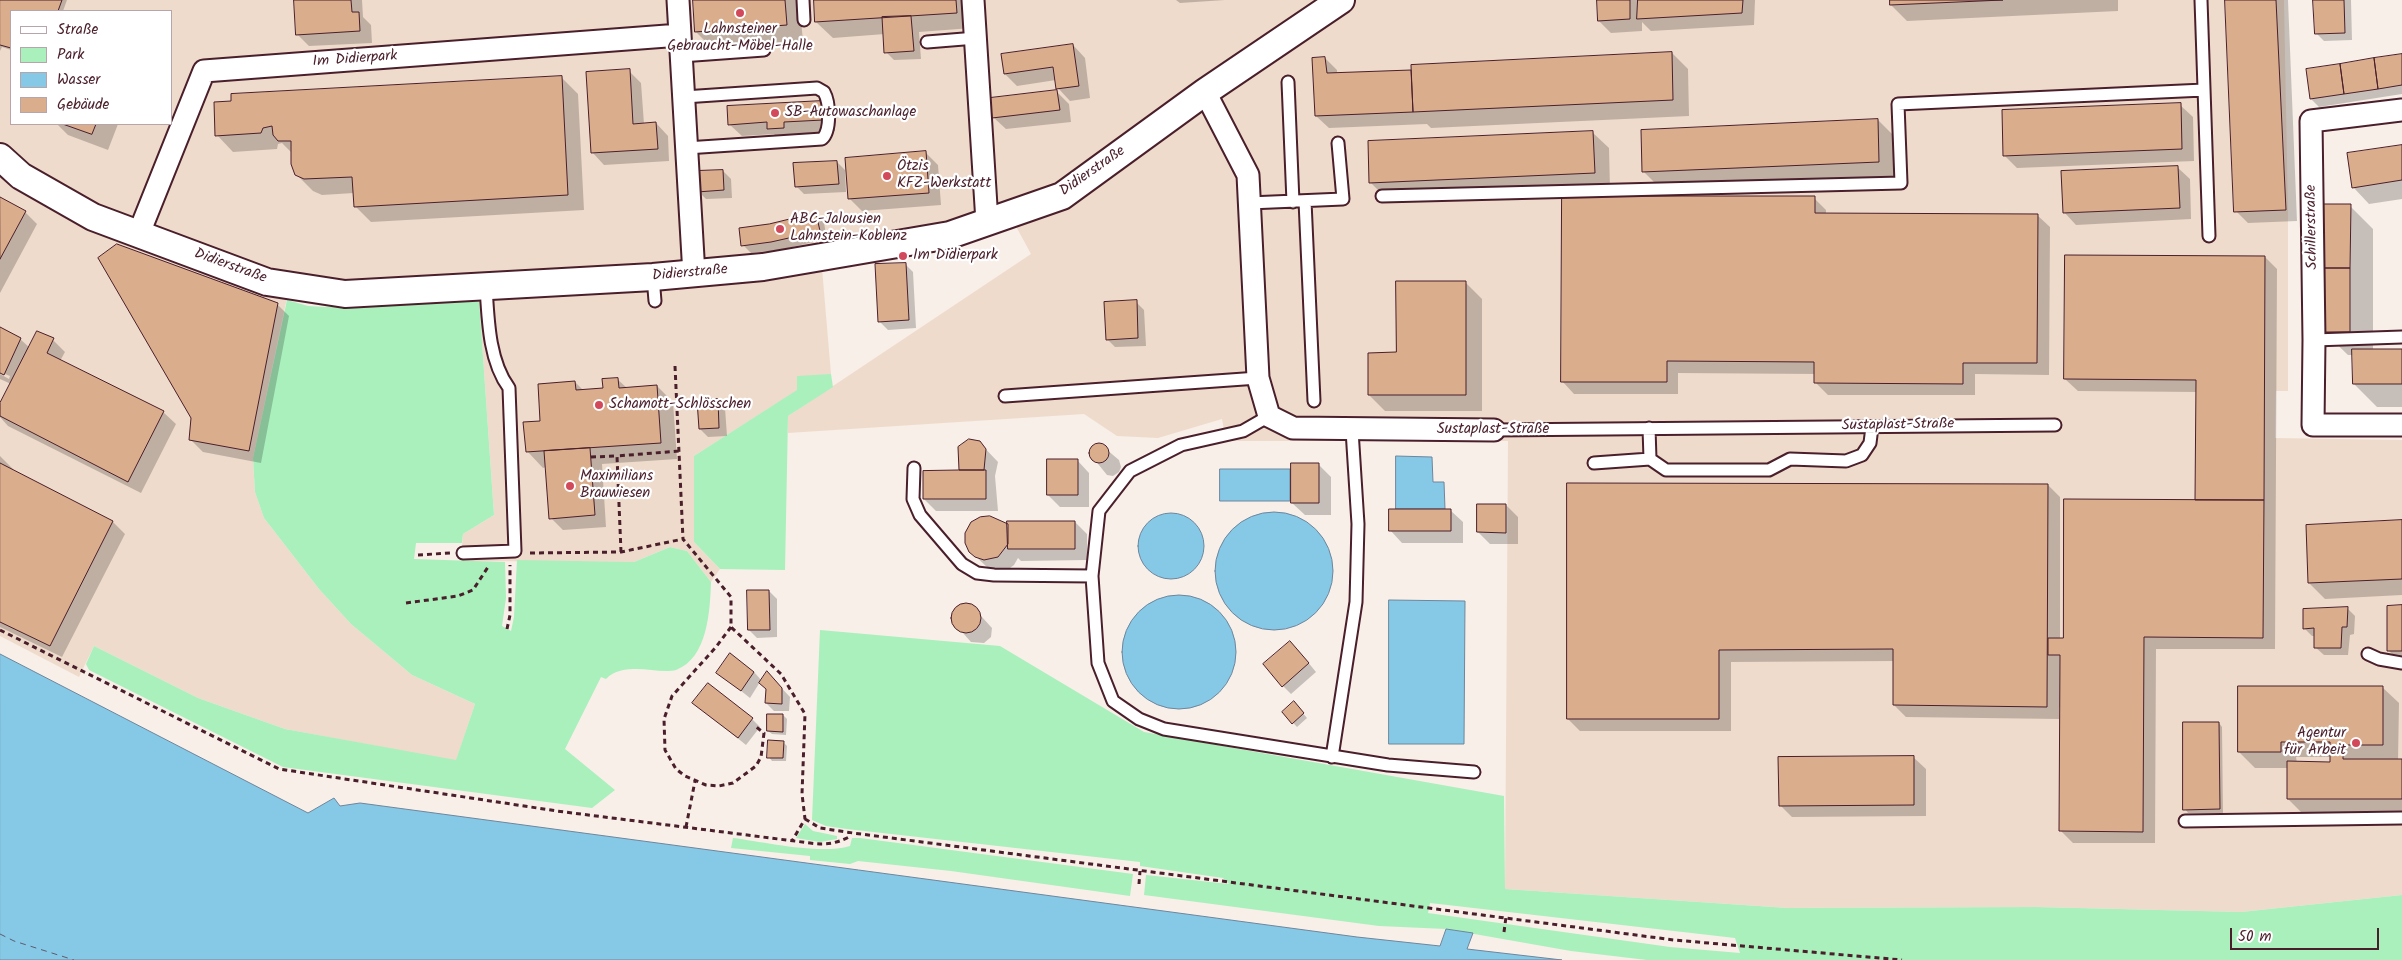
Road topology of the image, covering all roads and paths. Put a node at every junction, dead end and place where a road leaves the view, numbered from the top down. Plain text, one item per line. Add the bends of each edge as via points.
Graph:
1 (678, 0) edge
2 (803, 0) edge
3 (973, 0) edge
4 (1341, 0) edge
5 (2201, 0) edge
6 (804, 20) dead end
7 (680, 35) junction
8 (976, 38) junction
9 (927, 42) dead end
10 (764, 50) dead end
11 (681, 56) junction
12 (1288, 82) dead end
13 (2204, 90) junction
14 (1206, 92) junction
15 (684, 97) junction
16 (2402, 110) edge
17 (1338, 143) dead end
18 (686, 148) junction
19 (0, 157) edge
20 (1382, 196) dead end
21 (1305, 201) junction
22 (1293, 202) junction
23 (1249, 203) junction
24 (987, 222) junction
25 (139, 233) junction
26 (2209, 236) dead end
27 (694, 274) junction
28 (486, 286) junction
29 (2402, 337) edge
30 (2314, 340) junction
31 (675, 366) dead end
32 (1258, 378) junction
33 (1005, 396) dead end
34 (1314, 401) dead end
35 (1269, 416) junction
36 (2055, 425) dead end
37 (2402, 425) edge
38 (1872, 427) junction
39 (1649, 428) junction
40 (1352, 430) junction
41 (1494, 430) joint
42 (679, 451) junction
43 (617, 456) junction
44 (591, 457) dead end
45 (1650, 459) junction
46 (1594, 463) dead end
47 (914, 468) dead end
48 (683, 539) junction
49 (512, 551) junction
50 (488, 552) junction
51 (621, 552) junction
52 (463, 553) joint
53 (418, 555) dead end
54 (1092, 576) junction
55 (406, 603) dead end
56 (731, 627) junction
57 (507, 629) dead end
58 (0, 630) edge
59 (2368, 654) dead end
60 (2402, 663) edge
61 (755, 726) dead end
62 (1332, 757) junction
63 (1474, 772) dead end
64 (694, 782) junction
65 (2402, 818) edge
66 (805, 819) junction
67 (2185, 821) dead end
68 (686, 827) junction
69 (849, 833) junction
70 (792, 841) junction
71 (1140, 871) junction
72 (1139, 884) dead end
73 (1506, 917) junction
74 (1504, 932) dead end
75 (1866, 958) edge
76 (1902, 960) edge

1 - 7 street
2 - 6 lane
3 - 8 street
4 - 14 street, Didierstraße
5 - 13 lane
7 - 11 street
7 - 25 street, Im Didierpark via 204,71
8 - 9 lane
8 - 24 street
10 - 11 lane
11 - 15 street
12 - 22 lane
13 - 20 lane via 1898,104 1901,183
13 - 26 lane
14 - 23 street via 1248,176
14 - 24 street, Didierstraße via 1062,196
15 - 18 street
15 - 18 lane via 817,88 827,99 828,130 822,139
16 - 30 street, Schillerstraße via 2311,121
17 - 21 lane via 1343,199
18 - 27 street
19 - 25 street, Didierstraße via 21,176 93,217
21 - 22 lane
21 - 34 lane
22 - 23 lane
23 - 32 street
24 - 27 street, Didierstraße via 901,244 763,267
25 - 28 street, Didierstraße via 277,284 345,294
27 - 28 street, Didierstraße via 654,289
28 - 49 lane via 489,324 499,374 509,388
29 - 30 lane
30 - 37 street, Schillerstraße via 2313,426
31 - 42 path
32 - 33 lane
32 - 35 street
35 - 40 street, Sustaplast-Straße via 1293,428
35 - 54 lane via 1243,431 1182,445 1130,471 1099,511
36 - 38 lane, Sustaplast-Straße
38 - 39 lane, Sustaplast-Straße
38 - 45 lane via 1870,443 1862,455 1846,461 1790,459 1769,470 1666,470
39 - 41 lane, Sustaplast-Straße
39 - 45 lane
40 - 41 street, Sustaplast-Straße
40 - 62 lane via 1358,524 1356,602
42 - 43 path
42 - 48 path
43 - 44 path
43 - 51 path
45 - 46 lane
47 - 54 lane via 913,499 920,515 962,564 977,573 994,575
48 - 51 path
48 - 56 path via 731,597
49 - 50 lane
49 - 51 path via 536,554
49 - 57 path
50 - 52 lane
50 - 55 path via 489,565 474,590 458,596
52 - 53 path
54 - 62 lane via 1098,663 1113,700 1139,719 1164,729
56 - 64 path via 672,696 664,719 665,750 676,769
56 - 66 path via 781,674 805,714 802,794
58 - 68 path via 279,769
59 - 60 lane
61 - 64 path via 764,733 762,757 756,766 733,783 719,786
62 - 63 lane
64 - 68 path
65 - 67 lane
66 - 69 path via 820,828
66 - 70 path
68 - 70 path
69 - 70 path via 849,837 825,845
69 - 71 path
71 - 72 path
71 - 73 path
73 - 74 path
73 - 75 path via 1674,940
75 - 76 path

